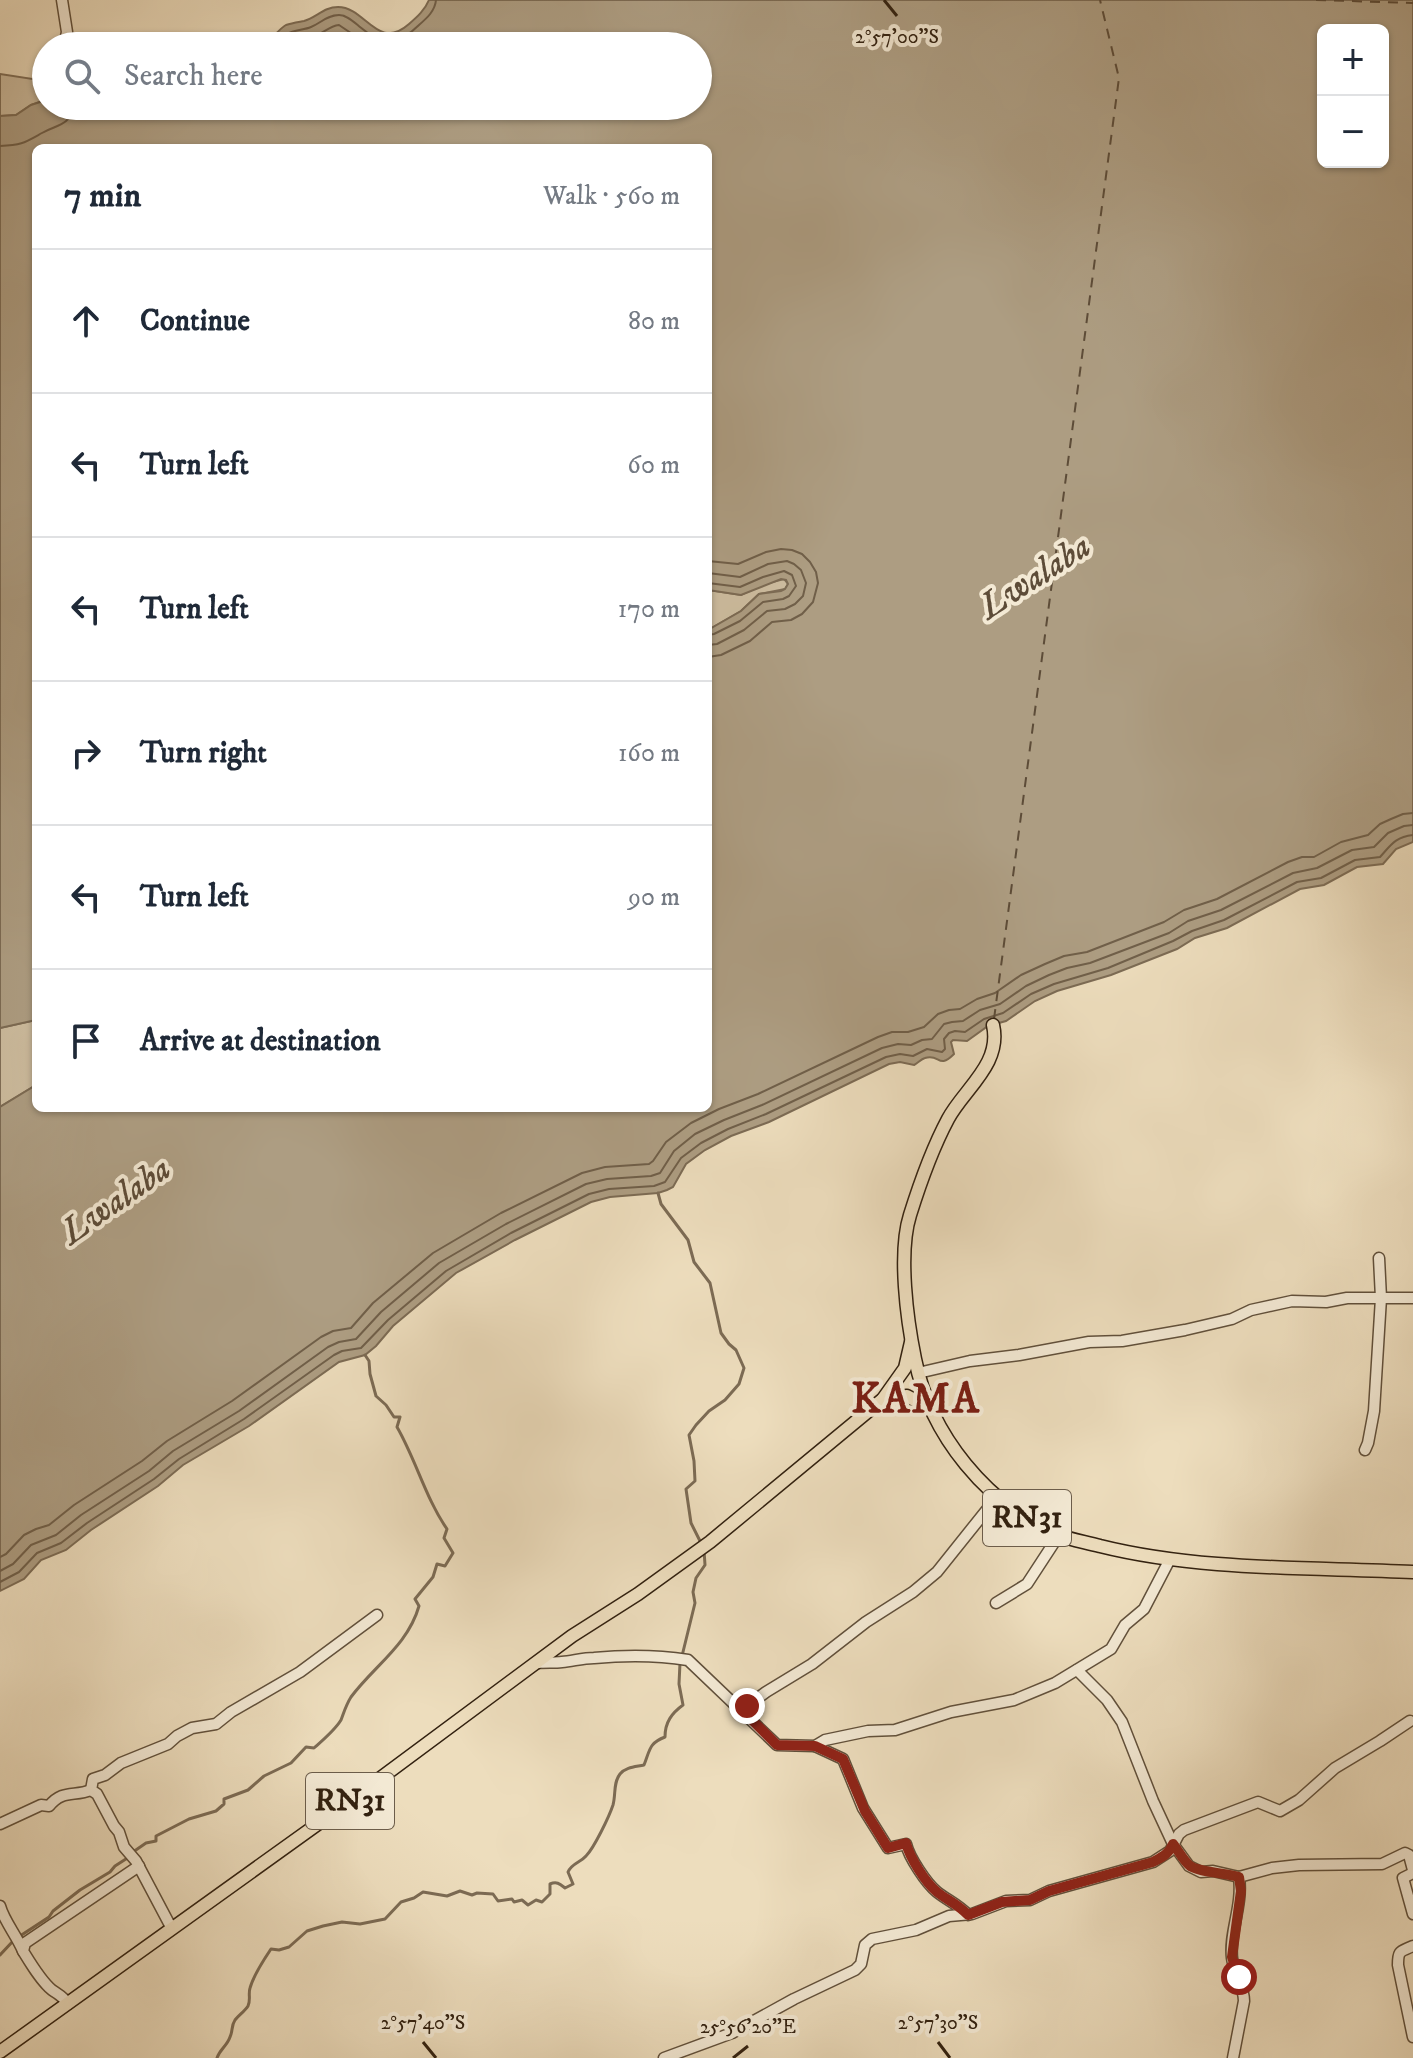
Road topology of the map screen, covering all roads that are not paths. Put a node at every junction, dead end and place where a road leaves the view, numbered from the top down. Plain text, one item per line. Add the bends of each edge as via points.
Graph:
1 (62, 0) edge
2 (67, 32) edge
3 (993, 1025) dead end
4 (1379, 1258) dead end
5 (1381, 1298) junction
6 (1413, 1298) edge
7 (911, 1342) junction
8 (918, 1373) junction
9 (883, 1399) junction
10 (929, 1408) junction
11 (1365, 1450) dead end
12 (997, 1497) junction
13 (1059, 1535) junction
14 (1170, 1559) junction
15 (1413, 1572) edge
16 (996, 1603) dead end
17 (377, 1615) dead end
18 (538, 1663) junction
19 (1077, 1670) junction
20 (742, 1710) junction
21 (1410, 1721) dead end
22 (815, 1746) junction
23 (91, 1790) junction
24 (0, 1824) edge
25 (1173, 1844) junction
26 (139, 1866) junction
27 (1413, 1872) edge
28 (1239, 1877) junction
29 (0, 1910) edge
30 (1413, 1914) edge
31 (968, 1915) junction
32 (172, 1929) junction
33 (1413, 1946) edge
34 (23, 1951) junction
35 (68, 2004) junction
36 (1413, 2037) edge
37 (0, 2052) edge
38 (664, 2058) edge
39 (1233, 2058) edge

1 - 2 street
3 - 7 main road via 994,1041 982,1075 949,1118 909,1219 905,1264
4 - 5 street
5 - 6 street
5 - 8 street via 1292,1301 1185,1330
5 - 11 street via 1374,1411
7 - 8 main road
7 - 9 main road via 905,1368
8 - 10 main road
9 - 10 main road via 904,1396
9 - 18 main road, RN31 via 710,1542
10 - 12 main road, RN31 via 966,1466
12 - 13 main road, RN31
12 - 20 street via 937,1572
13 - 14 main road, RN31
13 - 16 street via 1027,1584
14 - 15 main road, RN31
14 - 19 street via 1144,1609 1125,1625 1111,1649
17 - 23 street via 300,1672 214,1725 192,1728 121,1763 94,1778
18 - 20 street via 632,1656 688,1660
18 - 32 main road, RN31
19 - 22 street via 1014,1700
19 - 25 street via 1122,1722
20 - 22 street via 777,1745
21 - 25 street via 1335,1768 1280,1811 1258,1802 1184,1830
22 - 31 street via 843,1759 888,1848 906,1843 933,1889
23 - 24 street via 58,1796 49,1806 42,1804
23 - 26 street
25 - 28 street via 1199,1871
25 - 31 street via 1153,1862
26 - 32 street
26 - 34 street via 31,1938
27 - 28 street via 1405,1853 1382,1864 1299,1865
27 - 30 street via 1403,1878
28 - 39 street via 1232,1957 1244,2001
29 - 34 street
31 - 38 street via 872,1939 855,1970 732,2033
32 - 35 main road, RN31
33 - 36 street via 1398,1955
34 - 35 street
35 - 37 main road, RN31

